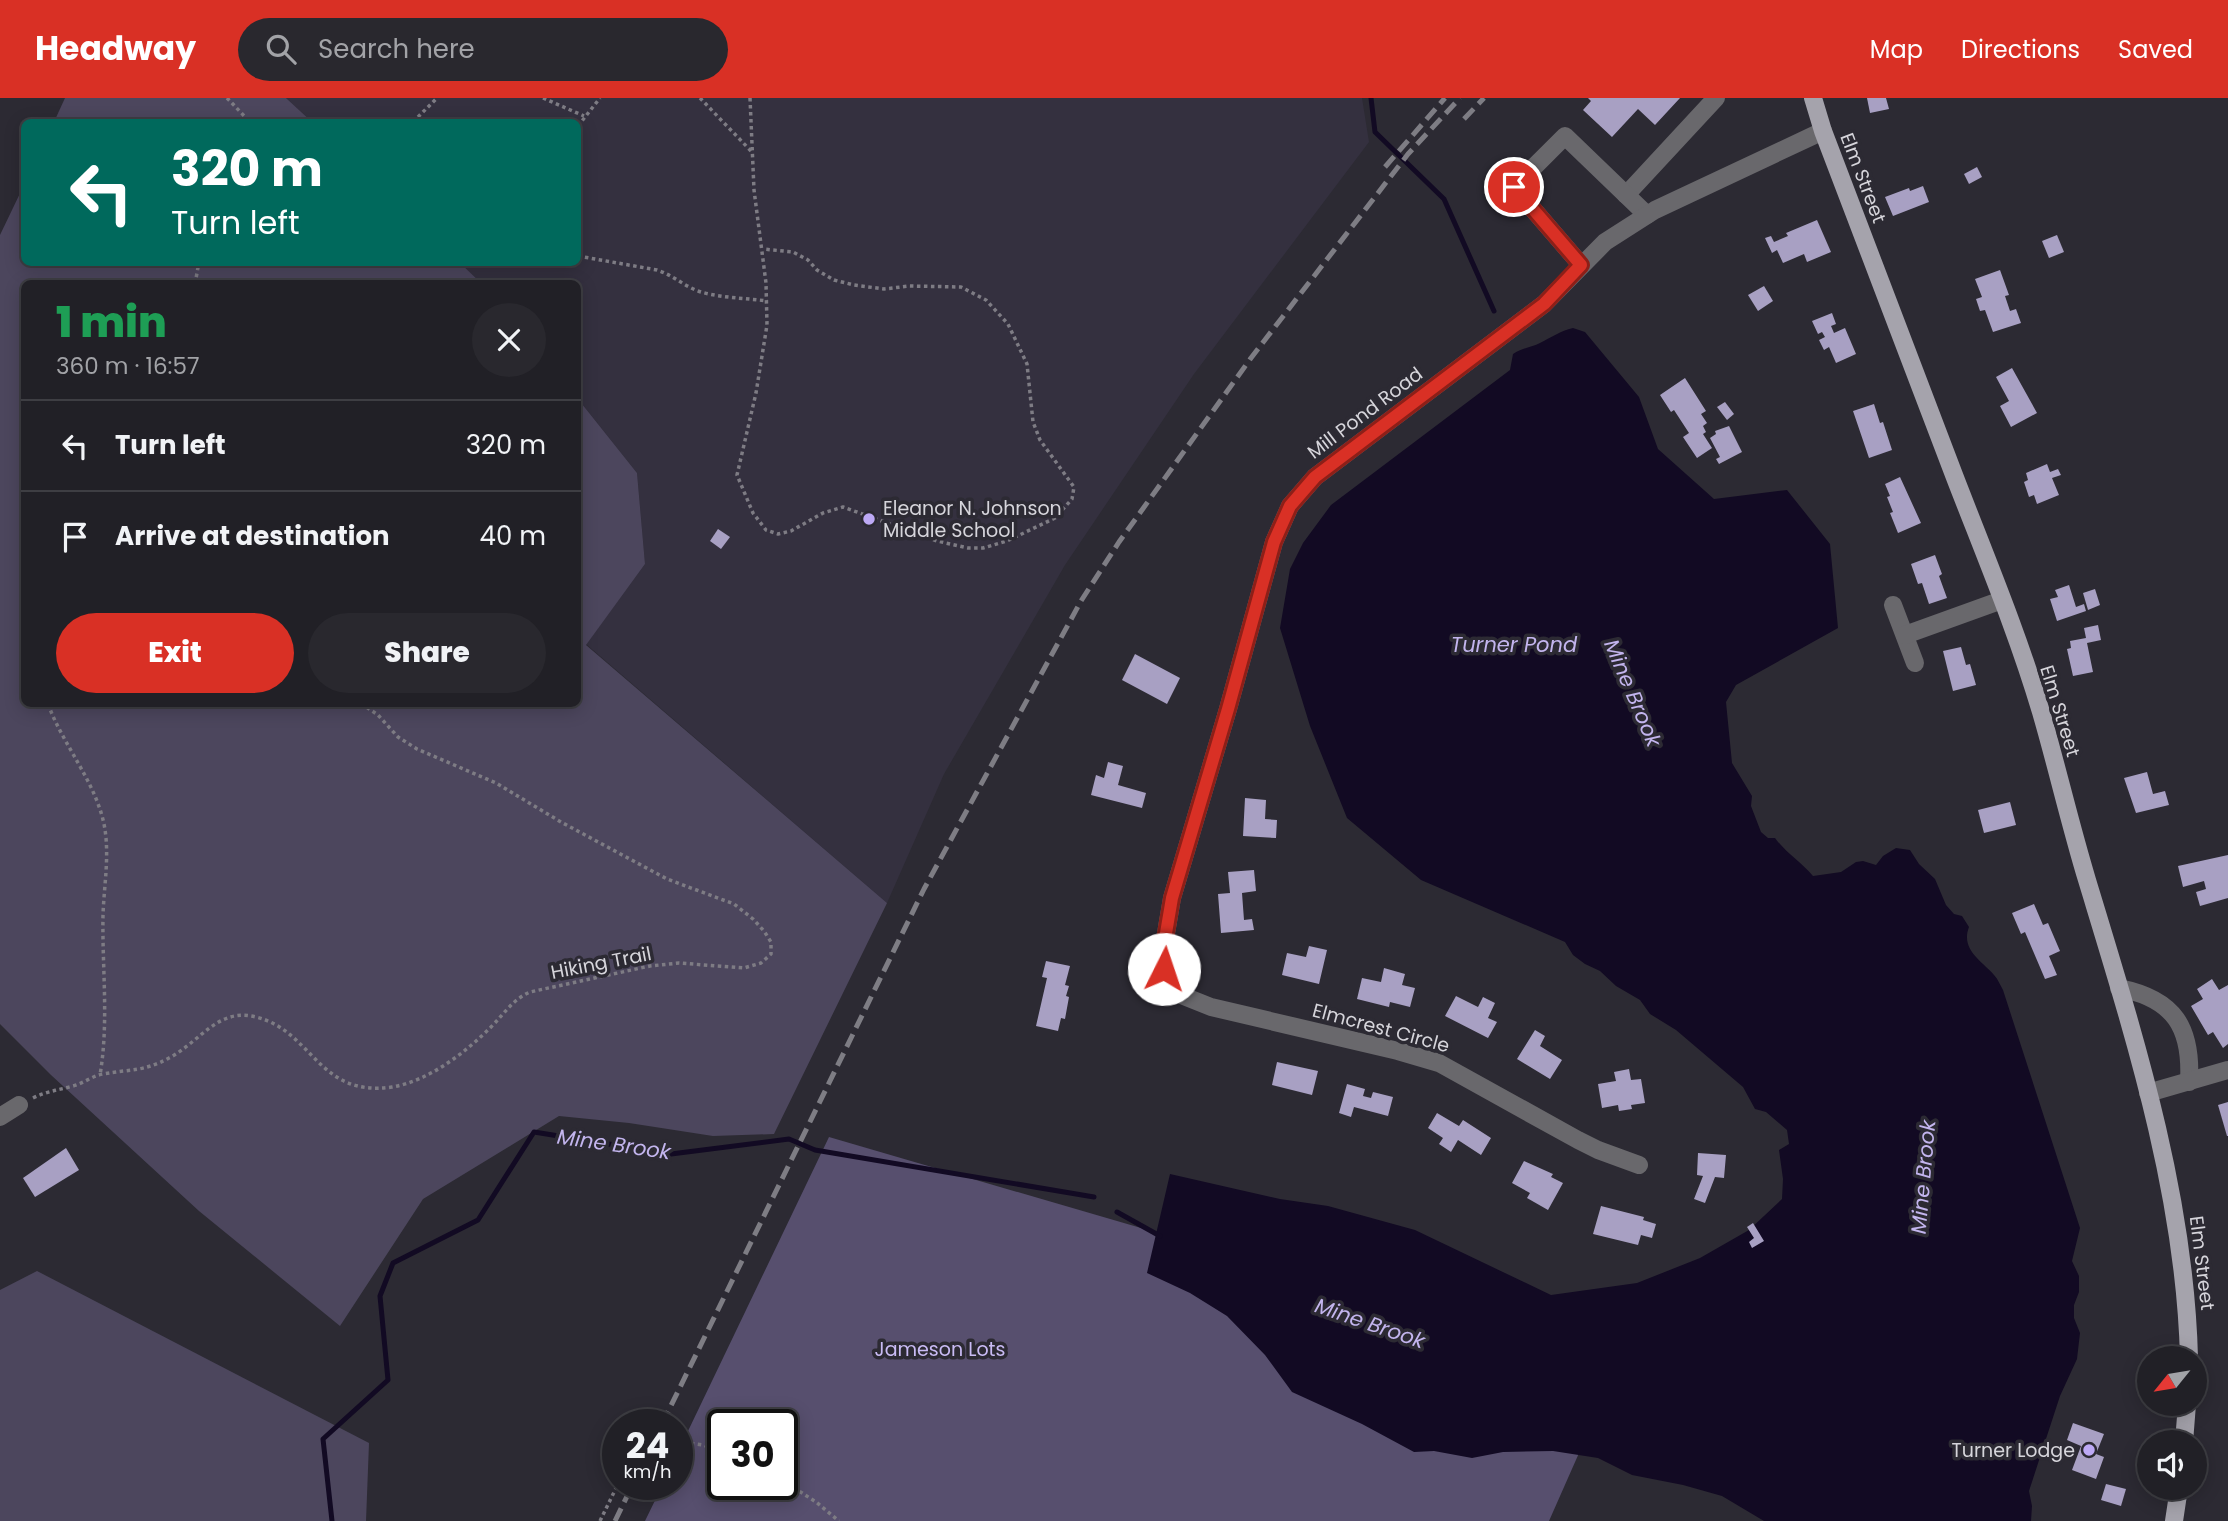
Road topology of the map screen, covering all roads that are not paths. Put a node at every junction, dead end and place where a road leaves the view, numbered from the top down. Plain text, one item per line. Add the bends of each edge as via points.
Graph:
1 (1716, 98) edge
2 (1813, 98) edge
3 (1823, 131) junction
4 (1626, 195) junction
5 (1647, 215) junction
6 (1581, 265) junction
7 (2001, 600) junction
8 (1893, 605) dead end
9 (1905, 635) junction
10 (1915, 663) dead end
11 (2119, 988) junction
12 (1177, 993) joint
13 (2228, 1070) edge
14 (2189, 1082) junction
15 (2148, 1093) junction
16 (19, 1105) road end
17 (0, 1116) edge
18 (1639, 1165) dead end
19 (2189, 1346) edge
20 (2179, 1500) edge
21 (2179, 1520) edge

1 - 4 street
2 - 3 main road, Elm Street
3 - 5 street, Mill Pond Road
3 - 7 main road, Elm Street
4 - 5 street
4 - 6 street via 1565,136 1514,187
5 - 6 street, Mill Pond Road via 1605,242
6 - 12 street, Mill Pond Road via 1544,304 1315,477 1290,506 1274,542 1172,898 1164,969
7 - 9 street
7 - 11 main road, Elm Street via 2040,711
8 - 9 street
9 - 10 street
11 - 14 street via 2160,1003 2177,1018 2188,1042
11 - 15 main road, Elm Street
12 - 18 street, Elmcrest Circle via 1211,1007 1439,1063 1578,1140
13 - 14 street
14 - 15 street
15 - 19 main road, Elm Street via 2180,1243
16 - 17 street
20 - 21 main road

